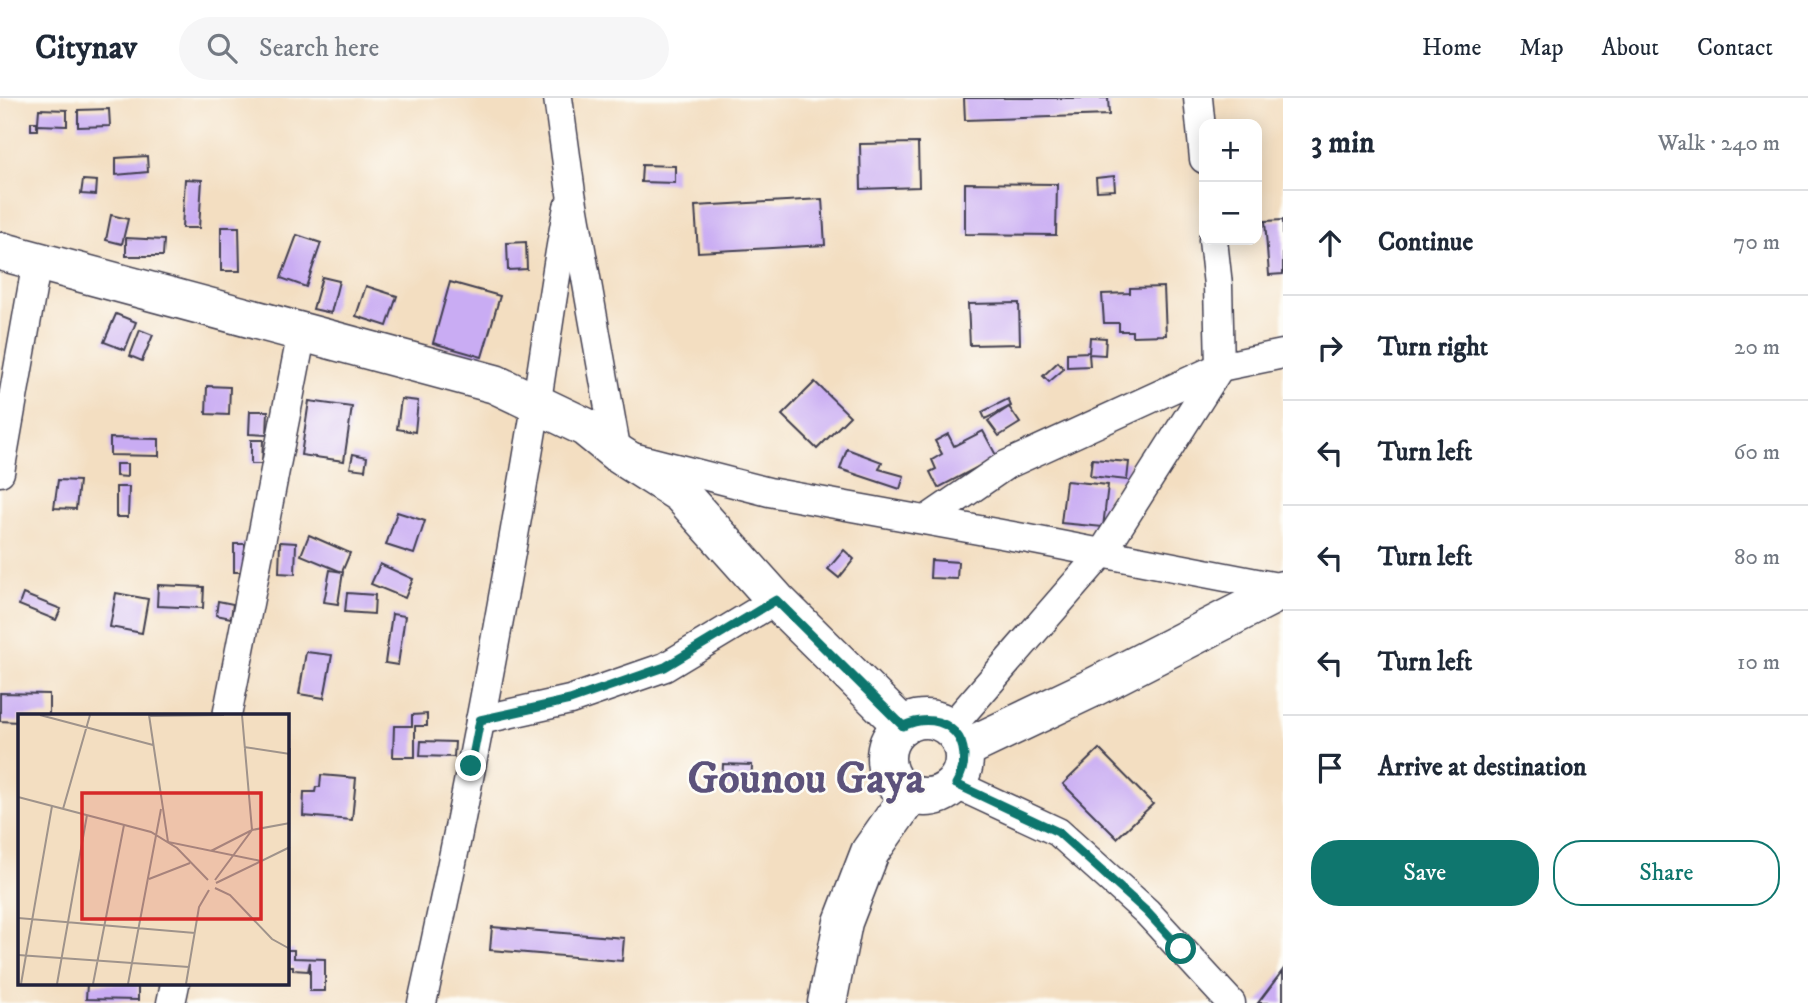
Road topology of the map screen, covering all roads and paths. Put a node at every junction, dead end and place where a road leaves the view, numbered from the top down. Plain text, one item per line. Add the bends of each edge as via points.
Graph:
1 (558, 98) edge
2 (1198, 98) edge
3 (1200, 119) edge
4 (571, 193) junction
5 (1214, 245) edge
6 (0, 251) edge
7 (37, 261) junction
8 (302, 332) junction
9 (1283, 354) edge
10 (1220, 367) junction
11 (537, 404) junction
12 (617, 453) junction
13 (0, 472) edge
14 (926, 520) junction
15 (1102, 553) junction
16 (1283, 589) edge
17 (776, 600) junction
18 (227, 714) edge
19 (480, 720) junction
20 (903, 726) junction
21 (956, 753) junction
22 (910, 795) junction
23 (422, 1003) edge
24 (827, 1003) edge
25 (1231, 1003) edge

1 - 4 street
2 - 3 street
4 - 11 street
4 - 12 street
5 - 10 street
6 - 7 main road
7 - 8 main road
7 - 13 street
8 - 11 main road via 495,384
8 - 18 street
9 - 10 street
10 - 14 street via 1006,465
10 - 15 street
11 - 12 main road via 585,427
11 - 19 street
12 - 14 street via 769,492
12 - 17 main road via 681,494
14 - 15 street
15 - 16 street
15 - 21 street
16 - 21 main road via 1090,690
17 - 19 street via 665,667 570,700
17 - 20 main road
19 - 23 street
20 - 21 main road via 915,720 939,722
20 - 22 main road via 888,745 887,768 891,779
21 - 22 main road via 946,792 922,798
21 - 25 street via 1058,832 1147,912
22 - 24 main road via 870,852 843,922

